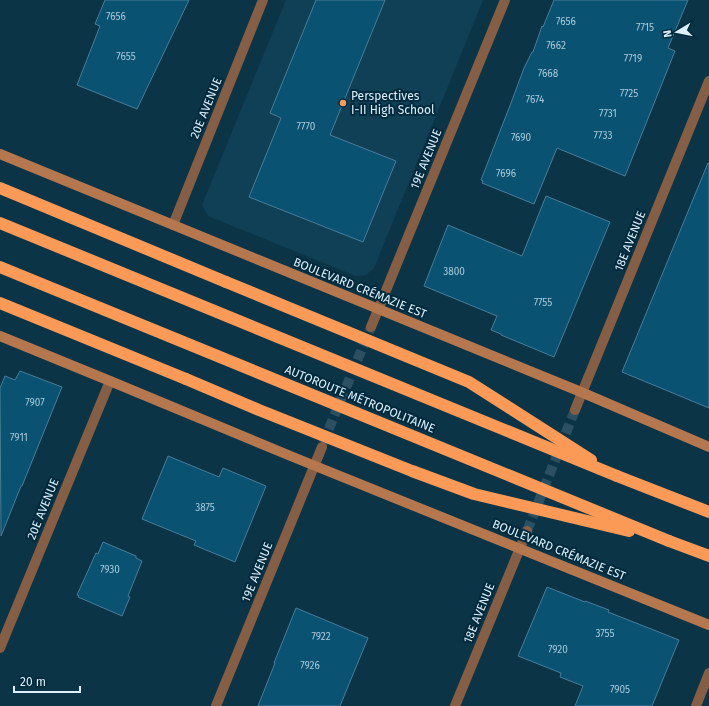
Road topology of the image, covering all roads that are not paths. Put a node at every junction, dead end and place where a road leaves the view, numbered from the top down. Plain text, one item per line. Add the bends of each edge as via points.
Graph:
1 (263, 0) edge
2 (505, 0) edge
3 (709, 81) edge
4 (0, 154) edge
5 (0, 188) edge
6 (0, 223) edge
7 (172, 225) junction
8 (0, 267) edge
9 (0, 303) edge
10 (378, 309) junction
11 (371, 327) tunnel mouth
12 (0, 336) edge
13 (110, 381) junction
14 (581, 392) junction
15 (574, 410) tunnel mouth
16 (322, 447) tunnel mouth
17 (709, 447) edge
18 (315, 466) junction
19 (617, 476) junction
20 (709, 512) edge
21 (526, 531) tunnel mouth
22 (669, 541) junction
23 (520, 548) junction
24 (709, 556) edge
25 (709, 625) edge
26 (0, 648) edge
27 (709, 673) edge
28 (216, 706) edge
29 (455, 706) edge
30 (696, 706) edge

1 - 7 street, 20E AVENUE
2 - 10 street, 19E AVENUE
3 - 14 street, 18E AVENUE
4 - 7 main road, BOULEVARD CRÉMAZIE EST
5 - 19 highway, bridge via 469,382
6 - 19 highway, bridge
7 - 10 main road, BOULEVARD CRÉMAZIE EST
8 - 22 highway, AUTOROUTE MÉTROPOLITAINE, bridge
9 - 22 highway, bridge via 474,494
10 - 11 street, 19E AVENUE
10 - 14 main road, BOULEVARD CRÉMAZIE EST
12 - 13 main road, BOULEVARD CRÉMAZIE EST
13 - 18 main road, BOULEVARD CRÉMAZIE EST
13 - 26 street, 20E AVENUE
14 - 15 street, 18E AVENUE
14 - 17 main road, BOULEVARD CRÉMAZIE EST
16 - 18 street, 19E AVENUE
18 - 23 main road, BOULEVARD CRÉMAZIE EST
18 - 28 street, 19E AVENUE
19 - 20 highway
21 - 23 street, 18E AVENUE
22 - 24 highway, AUTOROUTE MÉTROPOLITAINE
23 - 25 main road, BOULEVARD CRÉMAZIE EST
23 - 29 street, 18E AVENUE
27 - 30 street

